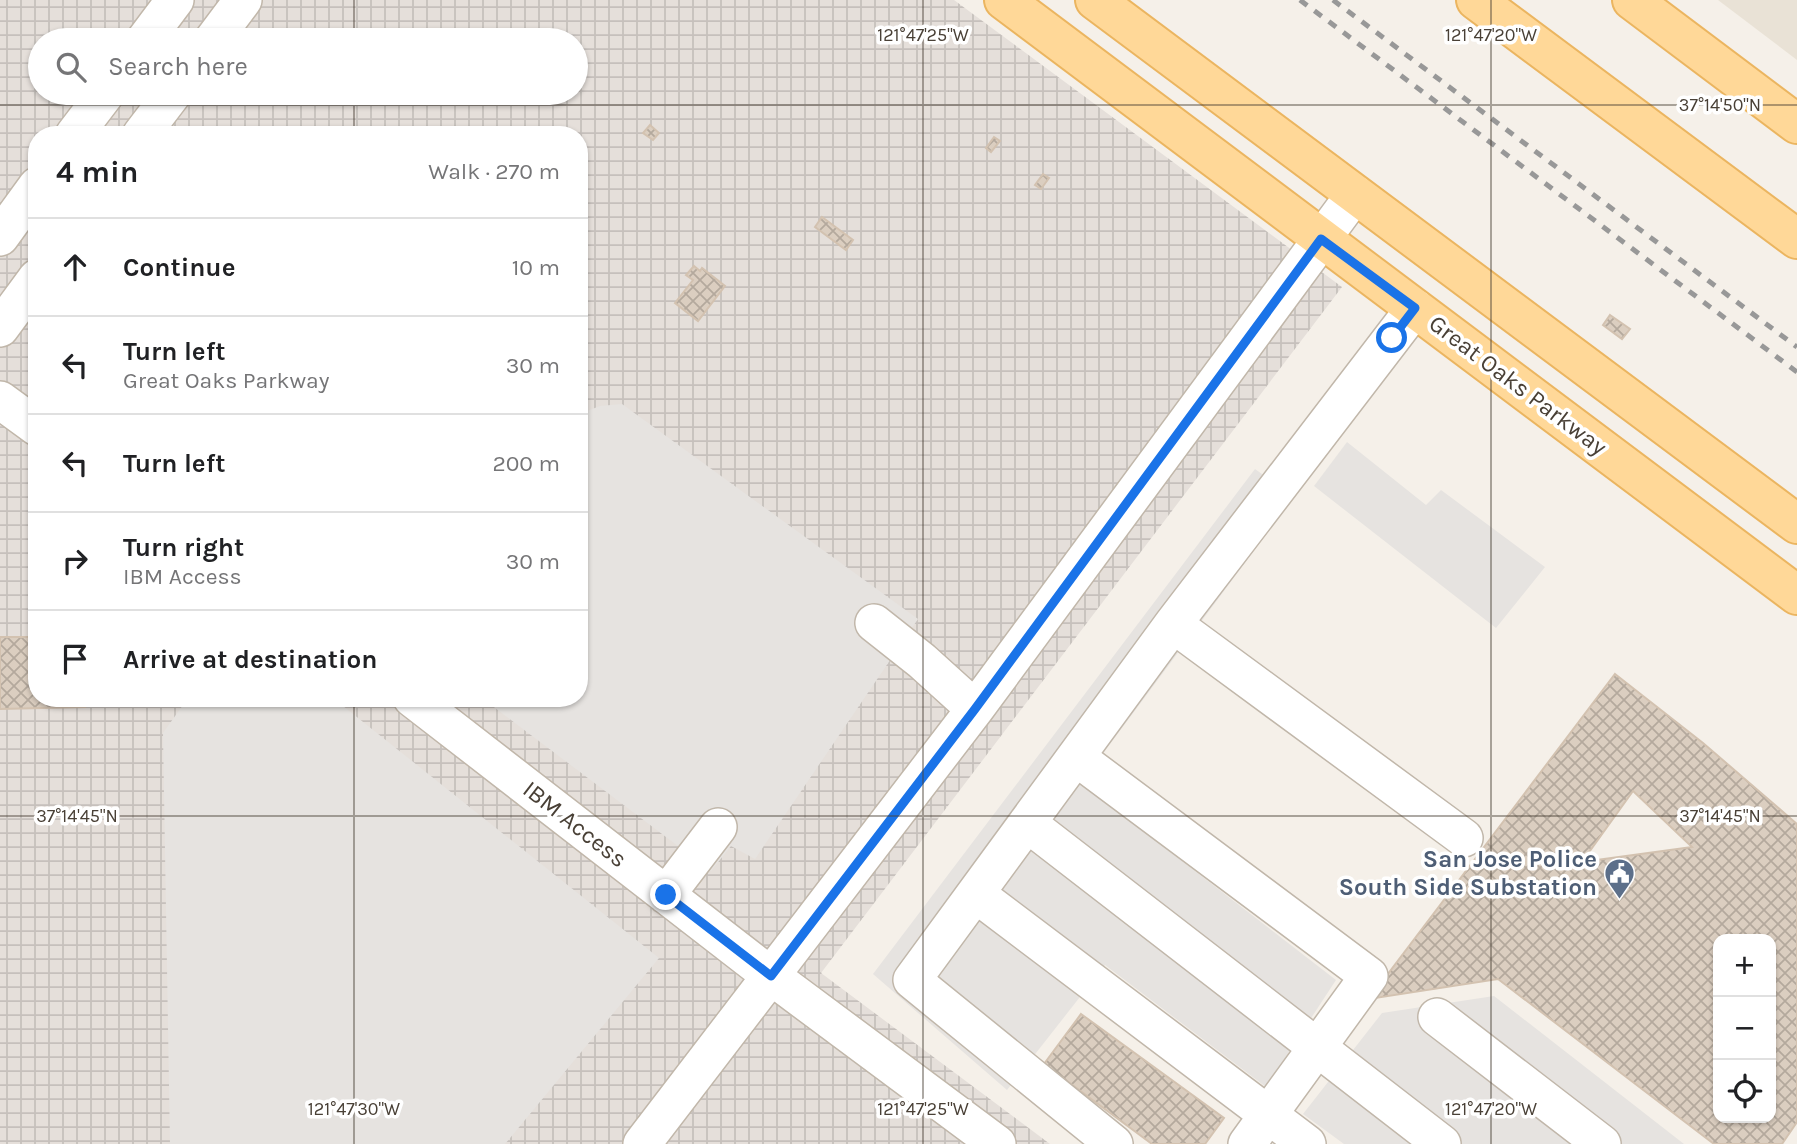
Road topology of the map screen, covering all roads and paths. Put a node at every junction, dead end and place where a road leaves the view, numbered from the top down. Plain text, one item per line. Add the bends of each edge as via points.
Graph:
1 (175, 0) edge
2 (243, 0) edge
3 (1004, 0) edge
4 (1095, 0) edge
5 (1476, 0) edge
6 (1632, 0) edge
7 (154, 28) edge
8 (221, 28) edge
9 (97, 105) edge
10 (164, 105) edge
11 (1797, 124) edge
12 (82, 126) edge
13 (148, 126) edge
14 (1355, 194) junction
15 (28, 198) edge
16 (0, 237) edge
17 (1321, 239) junction
18 (1797, 239) edge
19 (28, 290) edge
20 (1415, 308) junction
21 (0, 328) edge
22 (0, 400) edge
23 (28, 420) edge
24 (1797, 524) edge
25 (1797, 595) edge
26 (874, 623) dead end
27 (1173, 624) junction
28 (424, 707) edge
29 (975, 709) junction
30 (1076, 757) junction
31 (1027, 823) junction
32 (718, 827) dead end
33 (1464, 838) dead end
34 (975, 894) junction
35 (666, 895) junction
36 (771, 976) junction
37 (1437, 1017) dead end
38 (1317, 1048) junction
39 (1268, 1115) junction
40 (655, 1139) edge
41 (997, 1144) edge
42 (1114, 1144) edge
43 (1247, 1144) edge
44 (1307, 1144) edge
45 (1442, 1144) edge
46 (1602, 1144) edge

1 - 7 street
2 - 8 street
3 - 17 main road, Great Oaks Parkway
4 - 14 main road
5 - 18 main road
6 - 11 main road
9 - 12 street
10 - 13 street
14 - 17 street
14 - 24 main road
15 - 16 street
17 - 20 main road, Great Oaks Parkway
17 - 29 street
19 - 21 street
20 - 25 main road, Great Oaks Parkway
20 - 27 street
22 - 23 street
26 - 29 street
27 - 30 street
27 - 33 street
28 - 35 street, IBM Access
29 - 36 street
30 - 31 street
30 - 38 street via 1369,976
31 - 34 street
31 - 38 street
32 - 35 street
34 - 39 street
34 - 42 street via 912,980
35 - 36 street, IBM Access
36 - 40 street
36 - 41 street, IBM Access
37 - 46 street
38 - 39 street
38 - 45 street
39 - 43 street
39 - 44 street

